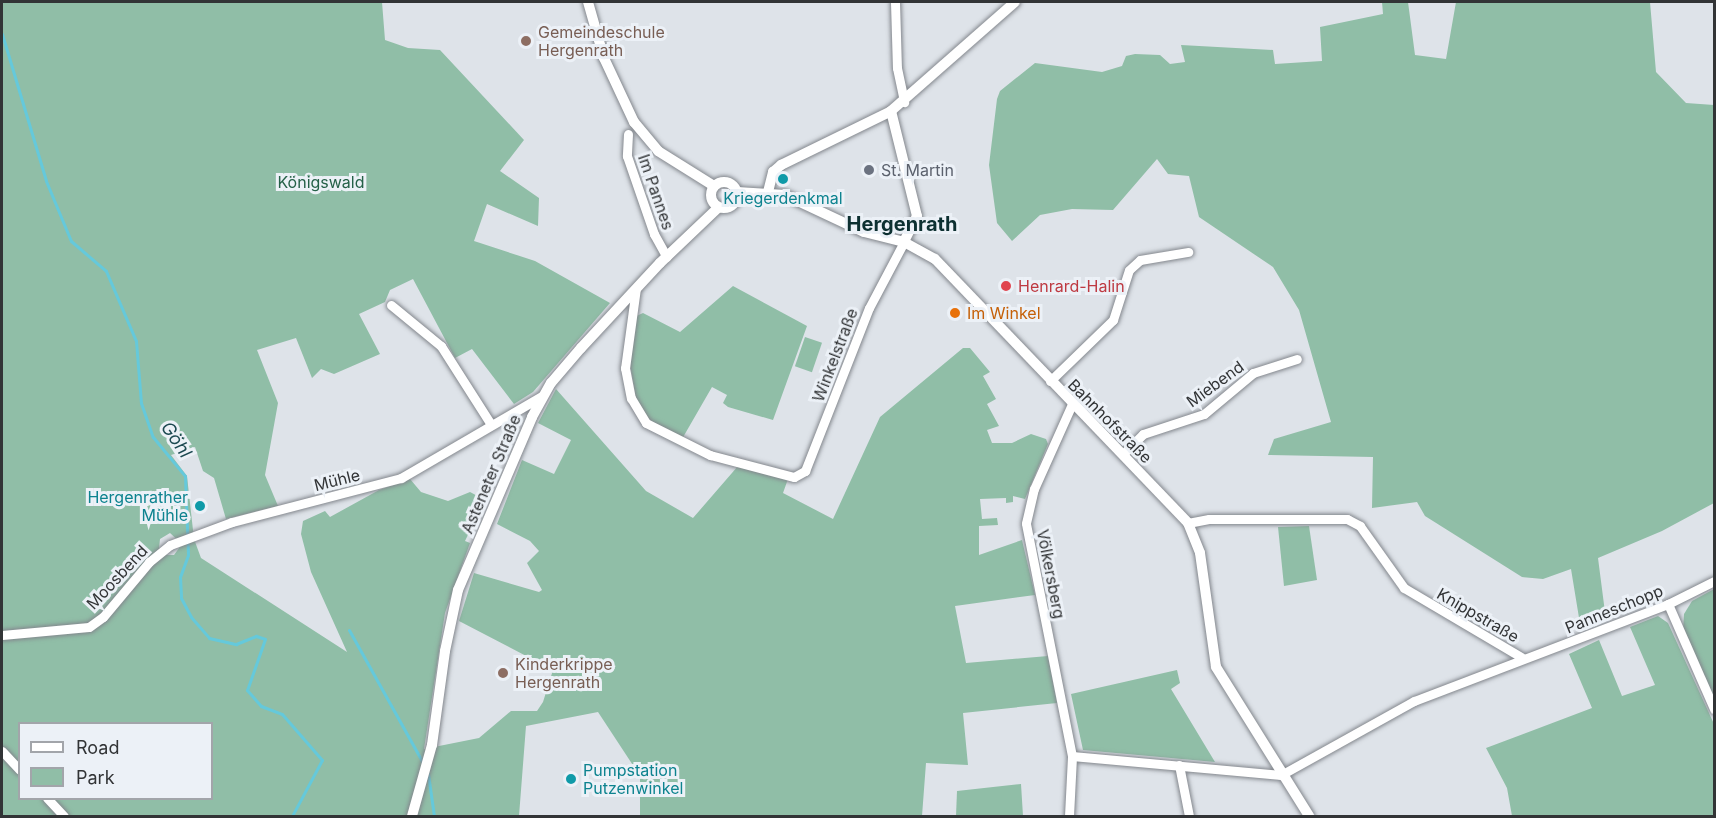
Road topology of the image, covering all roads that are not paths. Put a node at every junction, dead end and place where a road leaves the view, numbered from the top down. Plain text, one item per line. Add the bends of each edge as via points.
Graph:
1 (588, 2) edge
2 (895, 2) edge
3 (1015, 2) edge
4 (903, 102) junction
5 (891, 111) junction
6 (628, 134) dead end
7 (714, 186) junction
8 (737, 192) junction
9 (768, 192) junction
10 (718, 207) junction
11 (904, 242) junction
12 (1188, 252) dead end
13 (667, 256) junction
14 (636, 287) junction
15 (391, 304) dead end
16 (1297, 358) dead end
17 (1050, 381) junction
18 (542, 396) junction
19 (1072, 404) junction
20 (490, 423) junction
21 (1123, 454) junction
22 (1188, 523) junction
23 (182, 540) joint
24 (1714, 581) edge
25 (1668, 604) junction
26 (2, 635) edge
27 (1521, 657) junction
28 (1714, 709) edge
29 (2, 751) edge
30 (1072, 756) junction
31 (1179, 765) junction
32 (18, 768) edge
33 (1281, 775) junction
34 (49, 800) edge
35 (64, 816) edge
36 (412, 816) edge
37 (1069, 816) edge
38 (1189, 816) edge
39 (1309, 816) edge

1 - 7 street via 604,58 634,122 658,151
2 - 4 street via 894,36
3 - 4 street
4 - 5 street
5 - 9 street via 781,165 773,172
5 - 11 street via 917,216
6 - 13 street, Im Pannes via 627,156 654,234
7 - 8 street via 730,183
7 - 10 street via 711,197
8 - 9 street, Bahnhofstraße
8 - 10 street via 734,204
9 - 11 street, Bahnhofstraße via 785,195 864,232
10 - 13 street, Asteneter Straße
11 - 14 street, Winkelstraße via 869,308 805,471 794,477 710,455 662,434 636,409 625,351
11 - 17 street, Bahnhofstraße via 923,250 949,271
12 - 17 street via 1140,260 1129,270 1113,321
13 - 14 street, Asteneter Straße
14 - 18 street, Asteneter Straße
15 - 20 street via 441,346
16 - 21 street, Miebend via 1253,373 1204,414 1143,434
17 - 19 street, Bahnhofstraße
18 - 20 street, Mühle
18 - 36 street, Asteneter Straße via 458,590 445,651 435,745
19 - 21 street, Bahnhofstraße
19 - 30 street, Völkersberg via 1034,489 1026,523
20 - 23 street, Mühle via 401,478 241,519
21 - 22 street, Bahnhofstraße
22 - 27 street, Knippstraße via 1209,519 1347,519 1360,526 1404,588
22 - 33 street, Bahnhofstraße via 1200,553 1216,667
23 - 26 street, Moosbend via 149,562 103,617 89,627
24 - 25 street, Panneschopp
25 - 27 street, Panneschopp via 1546,652
25 - 28 street
27 - 33 street, Knippstraße via 1499,670 1414,701
29 - 32 street
30 - 31 street
30 - 37 street, Völkersberg
31 - 33 street
31 - 38 street
33 - 39 street, Bahnhofstraße
34 - 35 street

